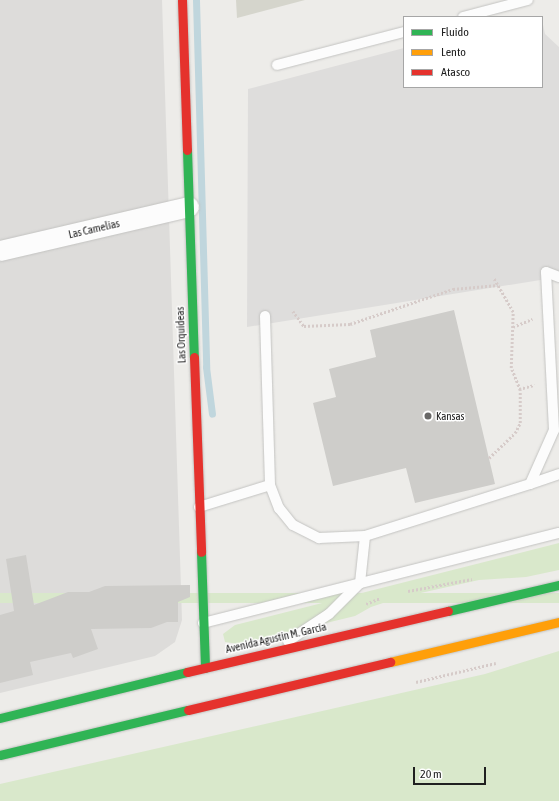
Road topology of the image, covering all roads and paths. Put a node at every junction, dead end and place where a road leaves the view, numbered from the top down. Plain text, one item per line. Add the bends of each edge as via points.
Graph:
1 (182, 0) edge
2 (528, 0) edge
3 (467, 16) edge
4 (403, 32) edge
5 (277, 65) dead end
6 (189, 207) junction
7 (0, 251) edge
8 (493, 278) dead end
9 (559, 278) edge
10 (498, 285) junction
11 (293, 311) dead end
12 (265, 316) dead end
13 (489, 458) dead end
14 (559, 474) edge
15 (530, 484) junction
16 (270, 485) junction
17 (199, 507) junction
18 (559, 533) edge
19 (365, 536) junction
20 (360, 583) junction
21 (559, 585) edge
22 (559, 622) edge
23 (203, 623) junction
24 (273, 650) junction
25 (205, 668) junction
26 (0, 718) edge
27 (0, 755) edge

1 - 6 main road, Las Orquídeas
2 - 3 lane
4 - 5 lane
6 - 7 street, Las Camelias
6 - 17 main road, Las Orquídeas
8 - 10 path
9 - 15 lane via 546,272 554,425
10 - 11 path via 453,289 350,324 304,326
10 - 13 path via 513,312 510,368 520,390 520,423 515,433
12 - 16 lane
14 - 15 lane
15 - 19 lane
16 - 17 lane
16 - 19 lane via 279,508 293,526 319,538
17 - 23 main road, Las Orquídeas
18 - 20 lane
19 - 20 lane
20 - 23 lane
20 - 24 lane via 329,614
21 - 24 main road, Avenida Agustín M. García
22 - 27 main road
23 - 25 main road, Las Orquídeas
24 - 25 main road, Avenida Agustín M. García
25 - 26 main road, Avenida Agustín M. García

